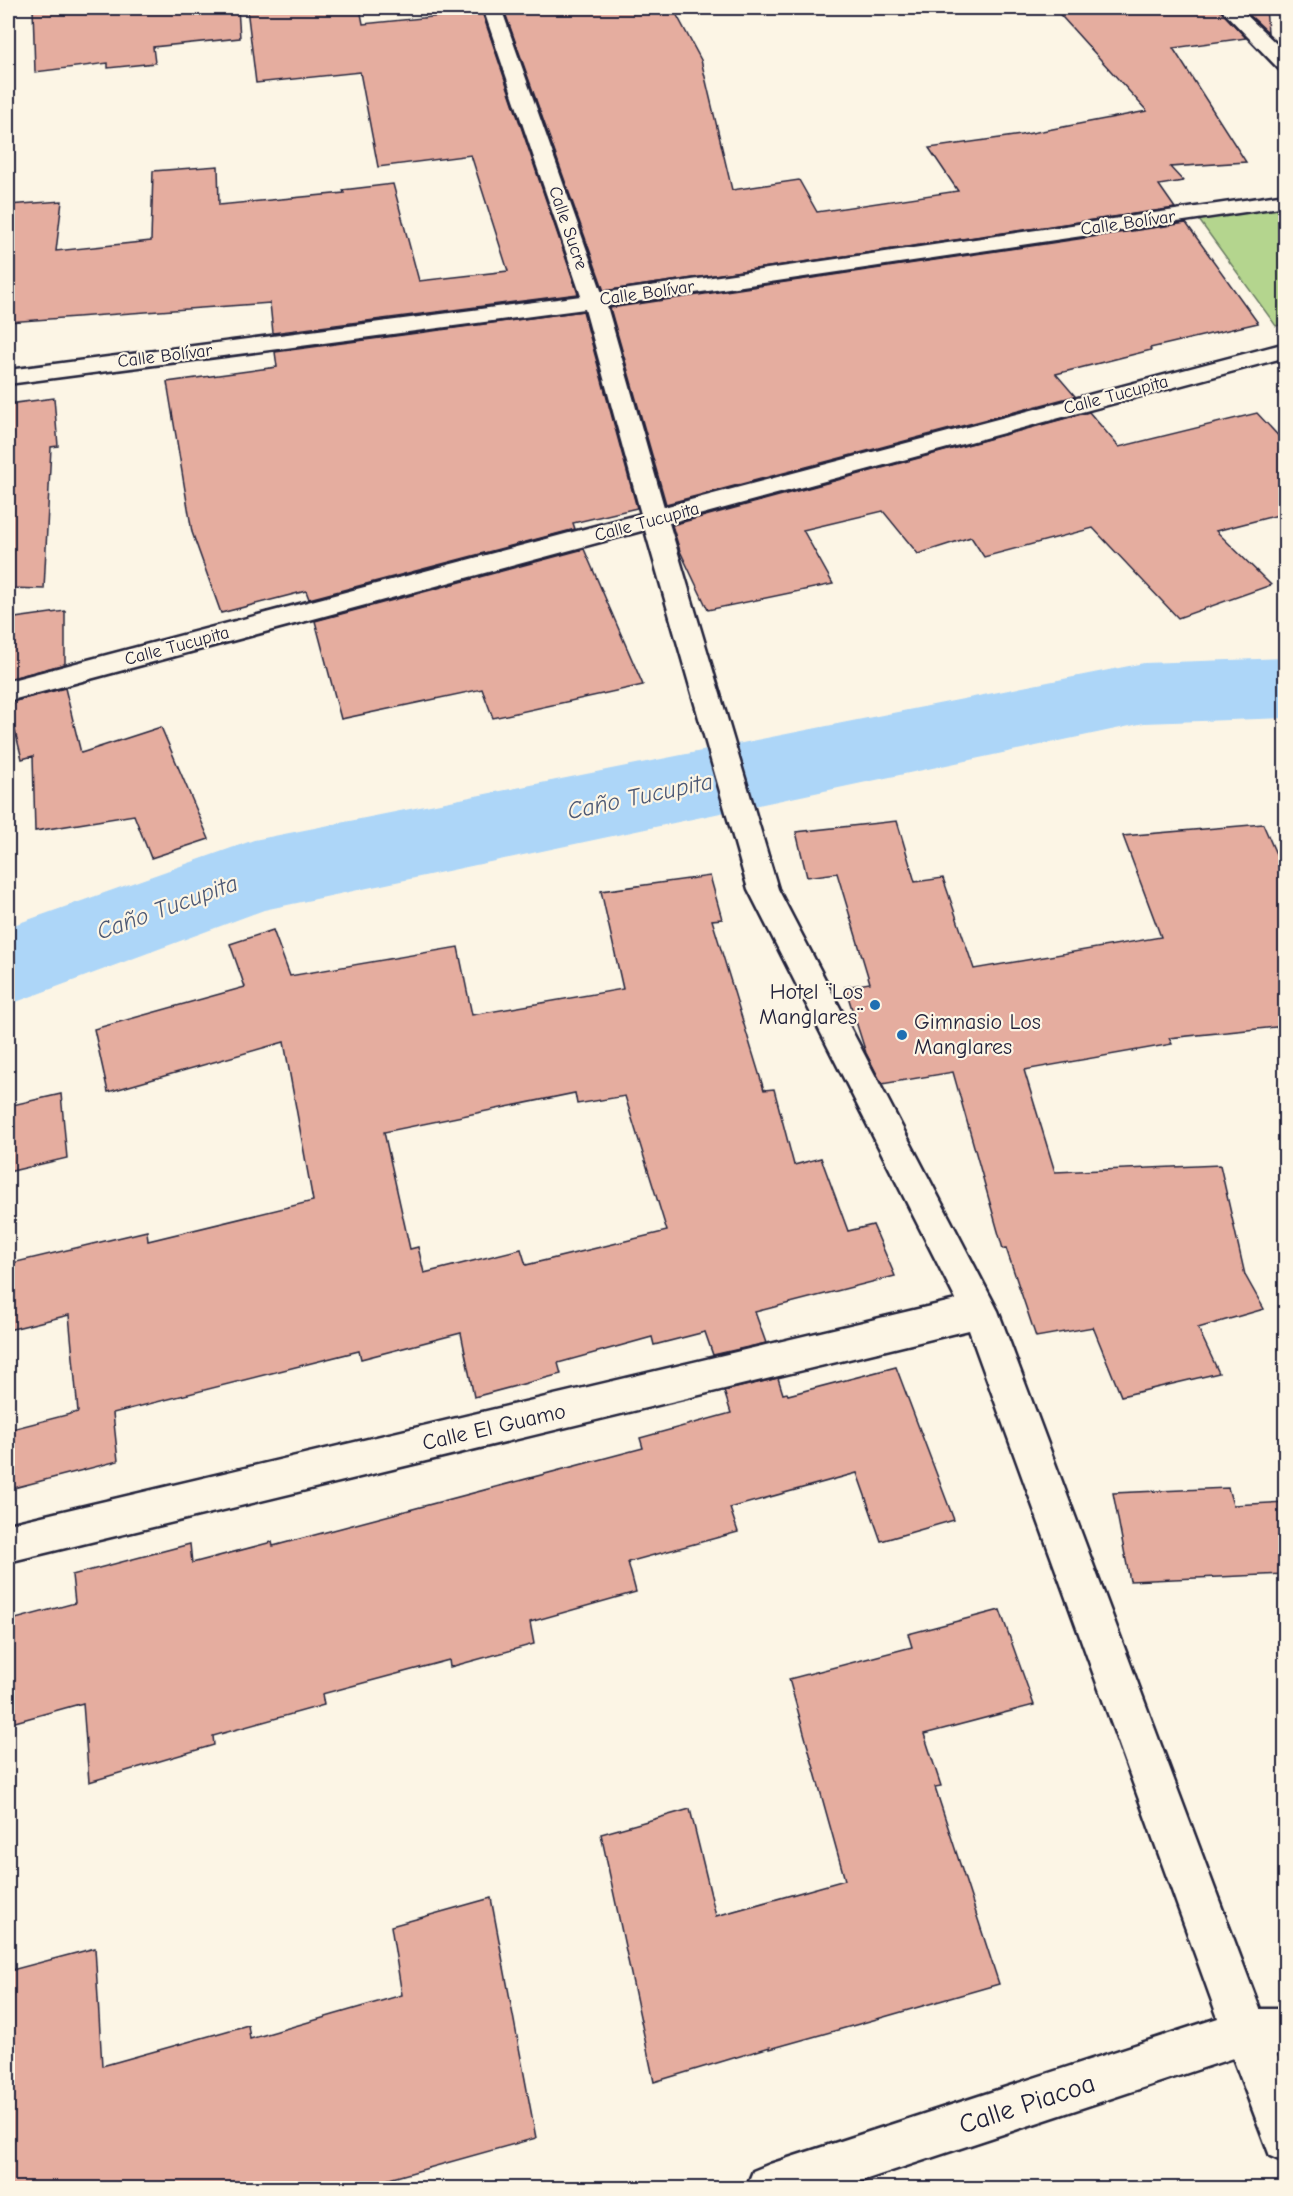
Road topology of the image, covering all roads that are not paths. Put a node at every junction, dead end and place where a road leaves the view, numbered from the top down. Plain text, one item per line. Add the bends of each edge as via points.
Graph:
1 (492, 8) edge
2 (1229, 8) edge
3 (1286, 65) edge
4 (1286, 200) edge
5 (594, 301) junction
6 (1286, 350) edge
7 (8, 376) edge
8 (655, 520) junction
9 (8, 691) edge
10 (980, 1311) junction
11 (8, 1543) edge
12 (1265, 2032) edge
13 (1286, 2140) edge
14 (770, 2188) edge

1 - 5 street, Calle Sucre
2 - 3 street
4 - 5 street, Calle Bolívar
5 - 7 street, Calle Bolívar
5 - 8 street, Calle Sucre
6 - 8 street, Calle Tucupita
8 - 9 street, Calle Tucupita
8 - 10 street, Calle Sucre via 763,889
10 - 11 street, Calle El Guamo
10 - 12 street, Calle Sucre
12 - 13 street, Calle Sucre
12 - 14 street, Calle Piacoa

